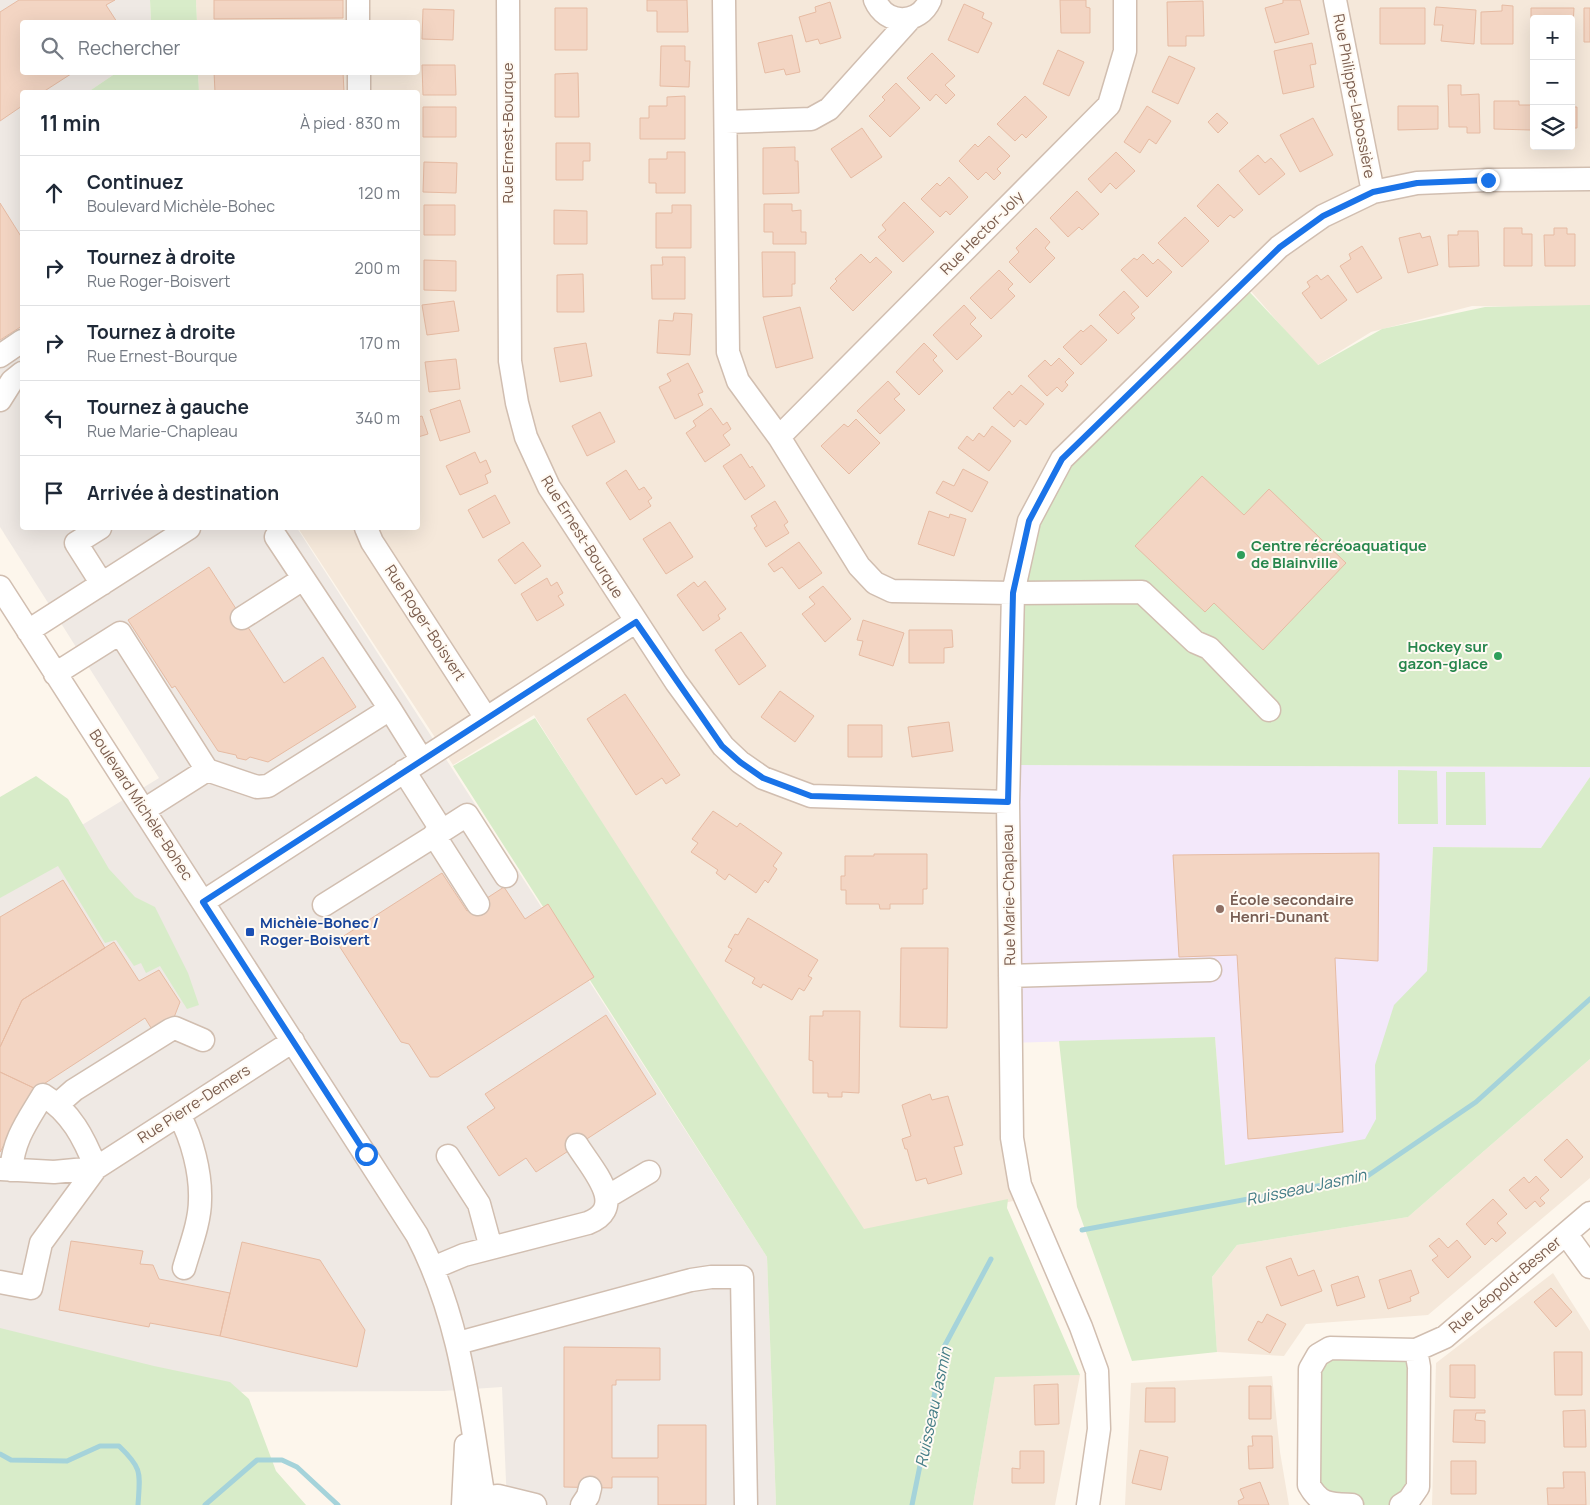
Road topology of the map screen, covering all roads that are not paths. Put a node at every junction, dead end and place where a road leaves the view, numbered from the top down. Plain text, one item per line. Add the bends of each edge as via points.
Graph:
1 (358, 0) edge
2 (508, 0) edge
3 (724, 0) edge
4 (875, 0) edge
5 (930, 0) edge
6 (1125, 0) edge
7 (1336, 0) edge
8 (910, 19) junction
9 (358, 20) edge
10 (359, 75) edge
11 (359, 90) edge
12 (726, 122) junction
13 (1590, 179) edge
14 (1373, 192) junction
15 (20, 342) edge
16 (0, 356) edge
17 (20, 374) edge
18 (0, 400) edge
19 (779, 437) junction
20 (97, 530) edge
21 (186, 530) edge
22 (367, 530) edge
23 (276, 537) dead end
24 (303, 579) junction
25 (102, 584) junction
26 (0, 587) edge
27 (1013, 593) junction
28 (242, 618) dead end
29 (636, 622) junction
30 (28, 632) junction
31 (55, 674) junction
32 (390, 709) junction
33 (1269, 710) dead end
34 (486, 718) junction
35 (412, 765) junction
36 (207, 770) junction
37 (1008, 802) junction
38 (144, 810) junction
39 (438, 833) junction
40 (506, 876) dead end
41 (203, 902) junction
42 (478, 904) dead end
43 (324, 905) dead end
44 (1210, 970) dead end
45 (1010, 976) junction
46 (202, 1040) dead end
47 (292, 1041) junction
48 (58, 1104) junction
49 (179, 1115) junction
50 (577, 1145) dead end
51 (448, 1156) dead end
52 (96, 1168) junction
53 (5, 1170) edge
54 (649, 1172) dead end
55 (607, 1197) junction
56 (1590, 1214) edge
57 (1566, 1234) junction
58 (491, 1248) junction
59 (184, 1268) dead end
60 (433, 1268) junction
61 (1590, 1268) edge
62 (0, 1282) edge
63 (458, 1343) junction
64 (1416, 1350) junction
65 (474, 1502) edge
66 (535, 1505) edge
67 (746, 1505) edge
68 (1088, 1505) edge
69 (1352, 1505) edge
70 (1401, 1505) edge

1 - 9 street
2 - 29 street, Rue Ernest-Bourque via 508,337 517,403 540,471
3 - 12 street
4 - 8 street via 881,11 890,17
5 - 8 street via 920,15
6 - 19 street, Rue Hector-Joly via 1125,51 1109,105
7 - 14 street, Rue Philippe-Labossière
8 - 12 street via 829,109 811,119
10 - 11 street
12 - 19 street via 728,352 738,381
13 - 14 street, Rue Marie-Chapleau via 1417,183
14 - 27 street, Rue Marie-Chapleau via 1323,216 1280,247 1062,459 1029,521
15 - 16 street
17 - 18 street via 12,380
19 - 27 street via 859,566 876,583 892,590
20 - 25 street via 76,542
21 - 25 street
22 - 34 street, Rue Roger-Boisvert
23 - 24 street
24 - 28 street
24 - 32 street
25 - 30 street
26 - 30 street, Boulevard Michèle-Bohec
27 - 33 street via 1142,592 1195,642 1208,648
27 - 37 street, Rue Marie-Chapleau
29 - 34 street
29 - 37 street, Rue Ernest-Bourque via 722,746 763,778 811,796
30 - 31 street, Boulevard Michèle-Bohec
31 - 36 street via 120,633
31 - 38 street, Boulevard Michèle-Bohec
32 - 35 street
32 - 36 street via 264,788
34 - 35 street
35 - 39 street
35 - 41 street
36 - 38 street
37 - 45 street, Rue Marie-Chapleau
38 - 41 street, Boulevard Michèle-Bohec
39 - 40 street via 467,815
39 - 42 street
39 - 43 street
41 - 47 street, Boulevard Michèle-Bohec
44 - 45 street
45 - 68 street, Rue Marie-Chapleau via 1012,1138 1017,1174 1097,1370 1099,1429
46 - 48 street via 175,1028 170,1030 74,1090
47 - 49 street, Rue Pierre-Demers
47 - 60 street, Boulevard Michèle-Bohec via 407,1219
48 - 52 street via 79,1132
48 - 53 street via 43,1094 17,1139
49 - 52 street, Rue Pierre-Demers
49 - 59 street via 188,1134 200,1196
50 - 55 street
51 - 58 street via 479,1204
52 - 53 street via 71,1172
52 - 62 street via 41,1244 31,1288
54 - 55 street
55 - 58 street via 604,1213 595,1220
56 - 57 street, Rue Léopold-Besner
57 - 61 street
57 - 64 street, Rue Léopold-Besner via 1445,1337
58 - 60 street
60 - 63 street, Boulevard Michèle-Bohec
63 - 65 street, Boulevard Michèle-Bohec via 468,1394
63 - 67 street via 691,1280 742,1277
64 - 69 street, Rue Léopold-Besner via 1330,1348 1318,1355 1310,1369 1310,1485 1316,1497 1327,1504
64 - 70 street via 1419,1367 1418,1487
65 - 66 street via 507,1498

